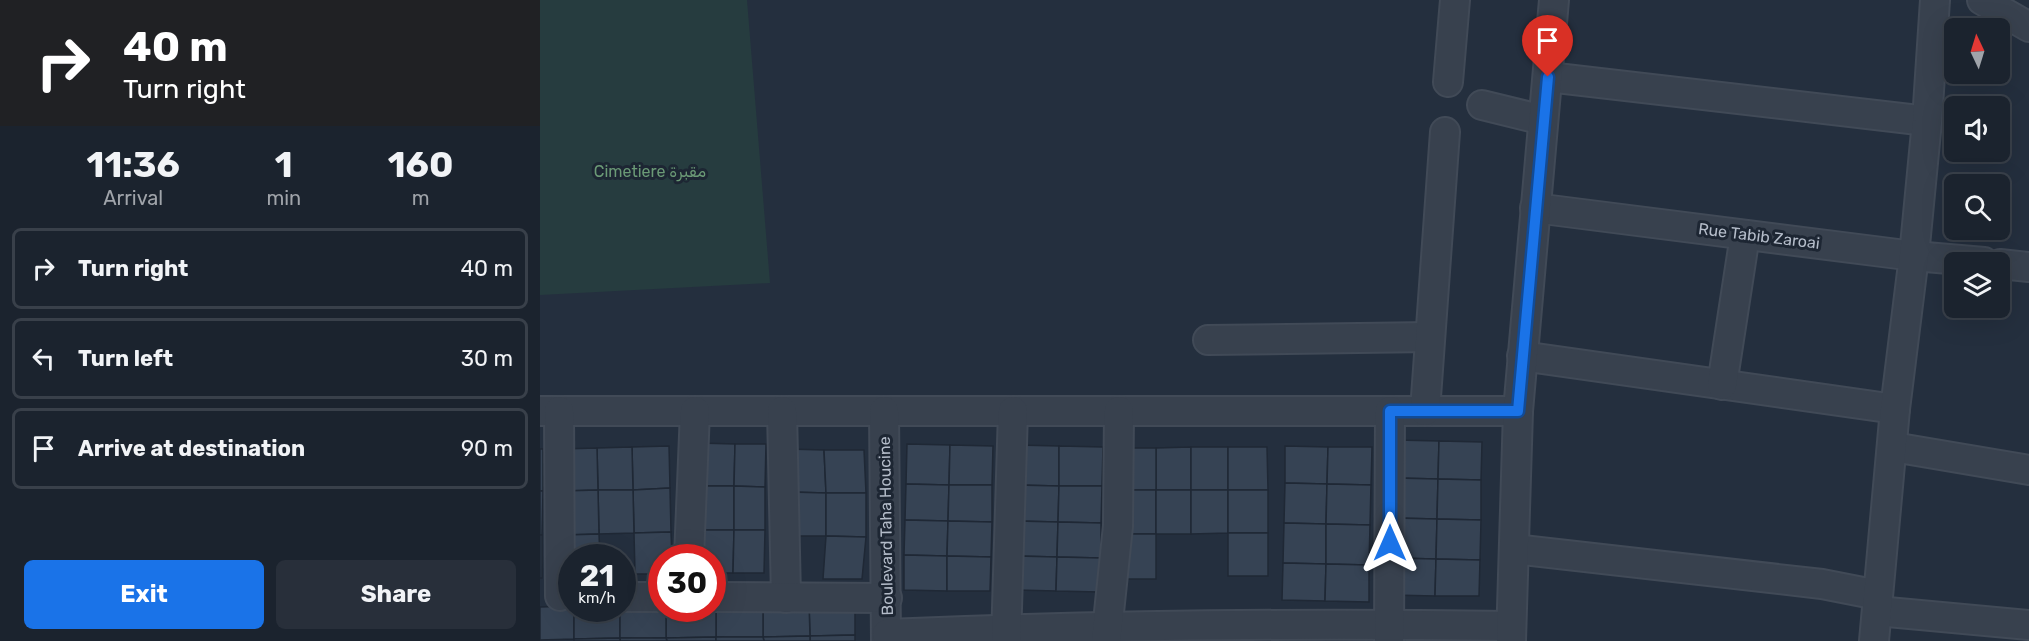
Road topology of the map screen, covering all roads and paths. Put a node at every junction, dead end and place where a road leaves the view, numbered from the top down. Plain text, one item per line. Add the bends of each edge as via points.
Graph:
1 (1455, 0) edge
2 (1554, 0) edge
3 (1935, 0) edge
4 (1982, 0) edge
5 (2029, 27) edge
6 (1548, 77) junction
7 (1448, 82) dead end
8 (1482, 105) dead end
9 (1543, 120) junction
10 (1927, 121) junction
11 (1445, 132) dead end
12 (1535, 208) junction
13 (1745, 235) junction
14 (1914, 256) junction
15 (1944, 259) edge
16 (2010, 265) edge
17 (2029, 267) edge
18 (1430, 337) junction
19 (1208, 340) dead end
20 (1522, 356) junction
21 (1722, 385) junction
22 (1895, 409) junction
23 (549, 411) edge
24 (695, 411) junction
25 (782, 411) junction
26 (884, 411) junction
27 (1013, 411) junction
28 (1119, 411) junction
29 (1390, 411) junction
30 (1425, 411) junction
31 (1518, 411) junction
32 (1893, 447) junction
33 (2029, 470) edge
34 (690, 544) edge
35 (1514, 549) junction
36 (557, 596) edge
37 (726, 597) edge
38 (786, 598) junction
39 (887, 598) junction
40 (1877, 603) junction
41 (2029, 625) edge
42 (1973, 631) edge
43 (1389, 632) edge
44 (1316, 633) edge
45 (1510, 633) edge
46 (1106, 634) edge
47 (1006, 635) edge
48 (886, 637) edge
49 (1874, 641) edge

1 - 7 street
2 - 6 street
3 - 10 street
4 - 5 street
6 - 9 street
6 - 10 street
8 - 9 street
9 - 12 street
10 - 14 street
11 - 18 street
12 - 13 street, Rue Tabib Zaroai
12 - 20 street
13 - 14 street, Rue Tabib Zaroai
13 - 21 street
14 - 15 street, Rue Tabib Zaroai
14 - 22 street
16 - 17 street
18 - 19 street
18 - 30 street
20 - 21 street
20 - 31 street
21 - 22 street
22 - 32 street
23 - 24 street
23 - 36 street
24 - 25 street
24 - 34 street
25 - 26 street
25 - 38 street
26 - 27 street
26 - 39 street, Boulevard Taha Houcine
27 - 28 street
27 - 47 street
28 - 29 street
28 - 46 street via 1118,526
29 - 30 street
29 - 43 street
30 - 31 street
31 - 35 street
32 - 33 street
32 - 40 street
35 - 40 street via 1822,584
35 - 45 street
37 - 38 street
38 - 39 street
39 - 48 street, Boulevard Taha Houcine
40 - 42 street
40 - 49 street
41 - 42 street
43 - 44 street
43 - 45 street
44 - 46 street
46 - 47 street
47 - 48 street

